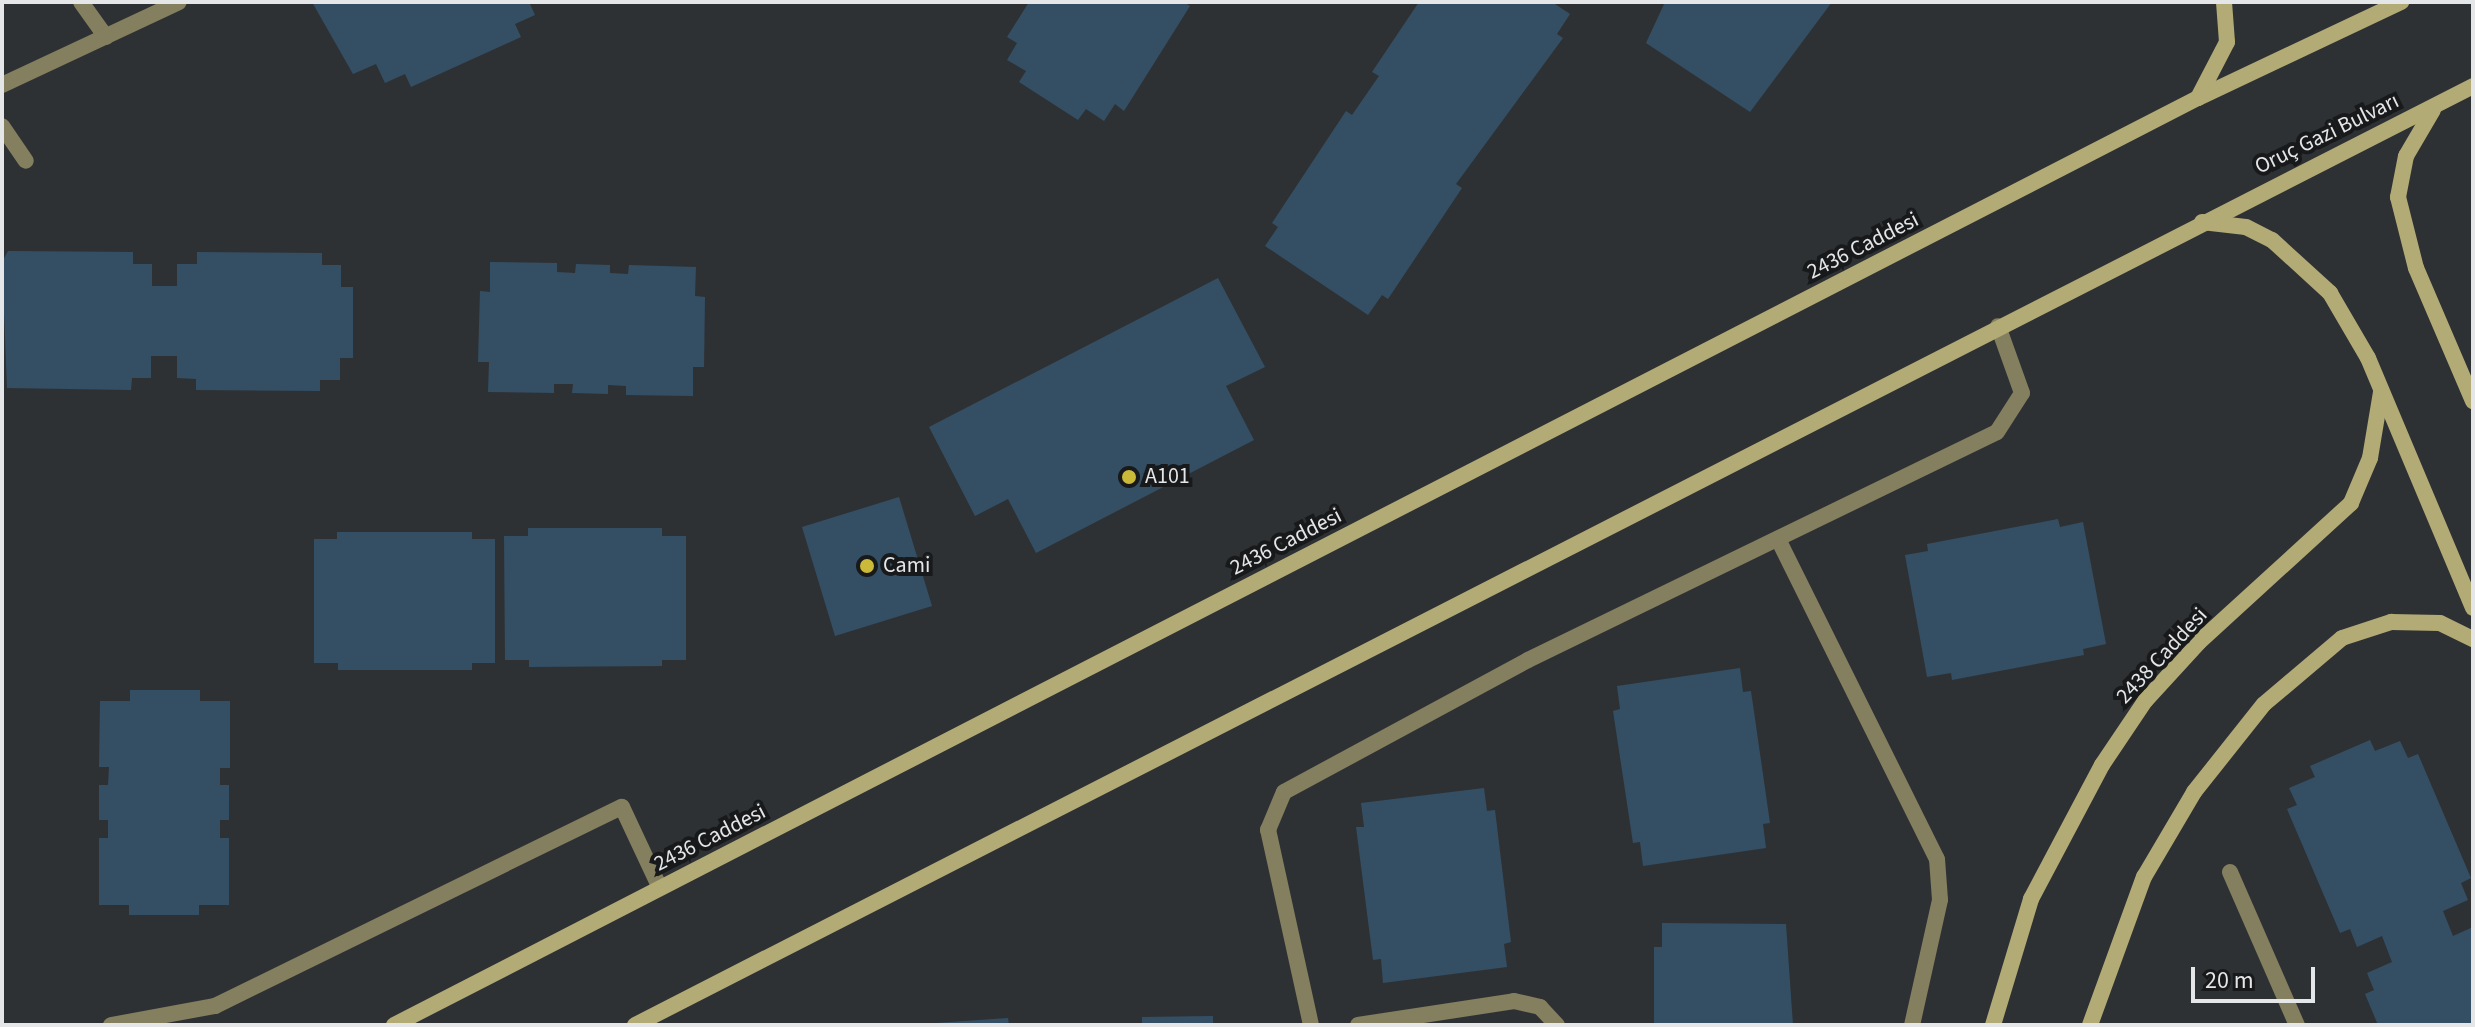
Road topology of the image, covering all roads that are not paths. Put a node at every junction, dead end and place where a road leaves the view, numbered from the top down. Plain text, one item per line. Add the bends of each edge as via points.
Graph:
1 (81, 2) edge
2 (179, 2) edge
3 (2224, 2) edge
4 (2401, 2) edge
5 (106, 37) junction
6 (2, 85) edge
7 (2473, 86) edge
8 (2198, 98) junction
9 (2439, 103) junction
10 (2, 126) edge
11 (26, 161) dead end
12 (2200, 222) junction
13 (1998, 326) junction
14 (2381, 392) junction
15 (2473, 401) edge
16 (1778, 539) junction
17 (2473, 608) edge
18 (2473, 639) edge
19 (2230, 872) dead end
20 (660, 888) junction
21 (111, 1025) edge
22 (394, 1025) edge
23 (635, 1025) edge
24 (1311, 1025) edge
25 (1358, 1025) edge
26 (1557, 1025) edge
27 (1912, 1025) edge
28 (1993, 1025) edge
29 (2090, 1025) edge
30 (2297, 1025) edge

1 - 5 street
2 - 5 street
3 - 8 street via 2227,42
4 - 8 street
5 - 6 street
7 - 9 street, Oruç Gazi Bulvarı
8 - 20 street, 2436 Caddesi
9 - 12 street, Oruç Gazi Bulvarı
9 - 15 street via 2419,126 2398,197 2416,268
10 - 11 street
12 - 13 street
12 - 14 street via 2246,227 2299,258 2330,293
13 - 16 street via 2021,380 2010,421
13 - 23 street
14 - 17 street
14 - 28 street, 2438 Caddesi via 2370,458 2351,503 2199,642 2145,701 2102,765 2031,899
16 - 24 street via 1528,660 1284,792 1268,830
16 - 27 street via 1937,859 1940,900
18 - 29 street via 2440,623 2391,622 2342,638 2264,704 2194,792 2144,877
19 - 30 street
20 - 21 street via 622,807 215,1006
20 - 22 street, 2436 Caddesi
25 - 26 street via 1514,1001 1540,1007

